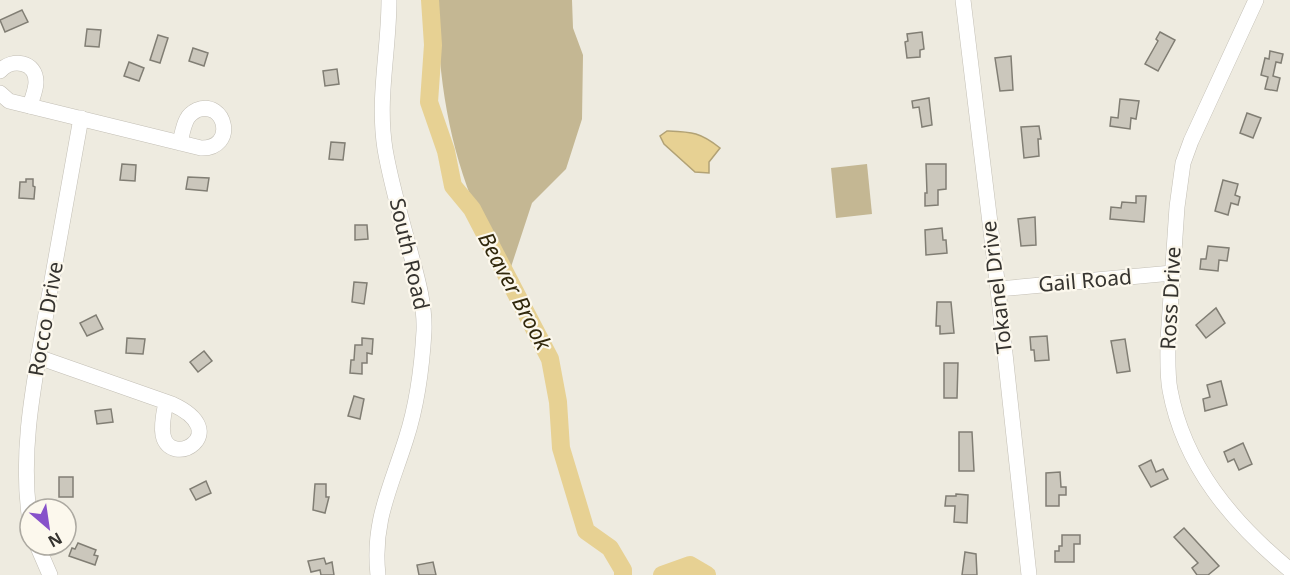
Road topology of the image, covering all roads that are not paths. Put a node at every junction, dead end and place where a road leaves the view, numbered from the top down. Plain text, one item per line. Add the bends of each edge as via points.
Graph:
1 (389, 0) edge
2 (963, 0) edge
3 (1256, 0) edge
4 (0, 71) edge
5 (0, 93) edge
6 (30, 106) junction
7 (81, 118) junction
8 (180, 142) dead end
9 (1172, 273) junction
10 (998, 289) junction
11 (38, 357) junction
12 (165, 402) dead end
13 (27, 497) edge
14 (42, 557) edge
15 (1290, 570) edge
16 (50, 575) edge
17 (378, 575) edge
18 (1029, 575) edge

1 - 17 street, South Road via 382,130 419,283 424,328 412,416 378,524
2 - 10 street, Tokanel Drive
3 - 9 street, Ross Drive via 1183,163
4 - 6 street via 14,62 30,68 36,84
5 - 6 street via 9,101
6 - 7 street
7 - 8 street
7 - 11 street, Rocco Drive
9 - 10 street, Gail Road
9 - 15 street, Ross Drive via 1168,365 1182,432 1202,474 1228,511
10 - 18 street, Tokanel Drive
11 - 12 street
11 - 13 street, Rocco Drive via 26,450
14 - 16 street

